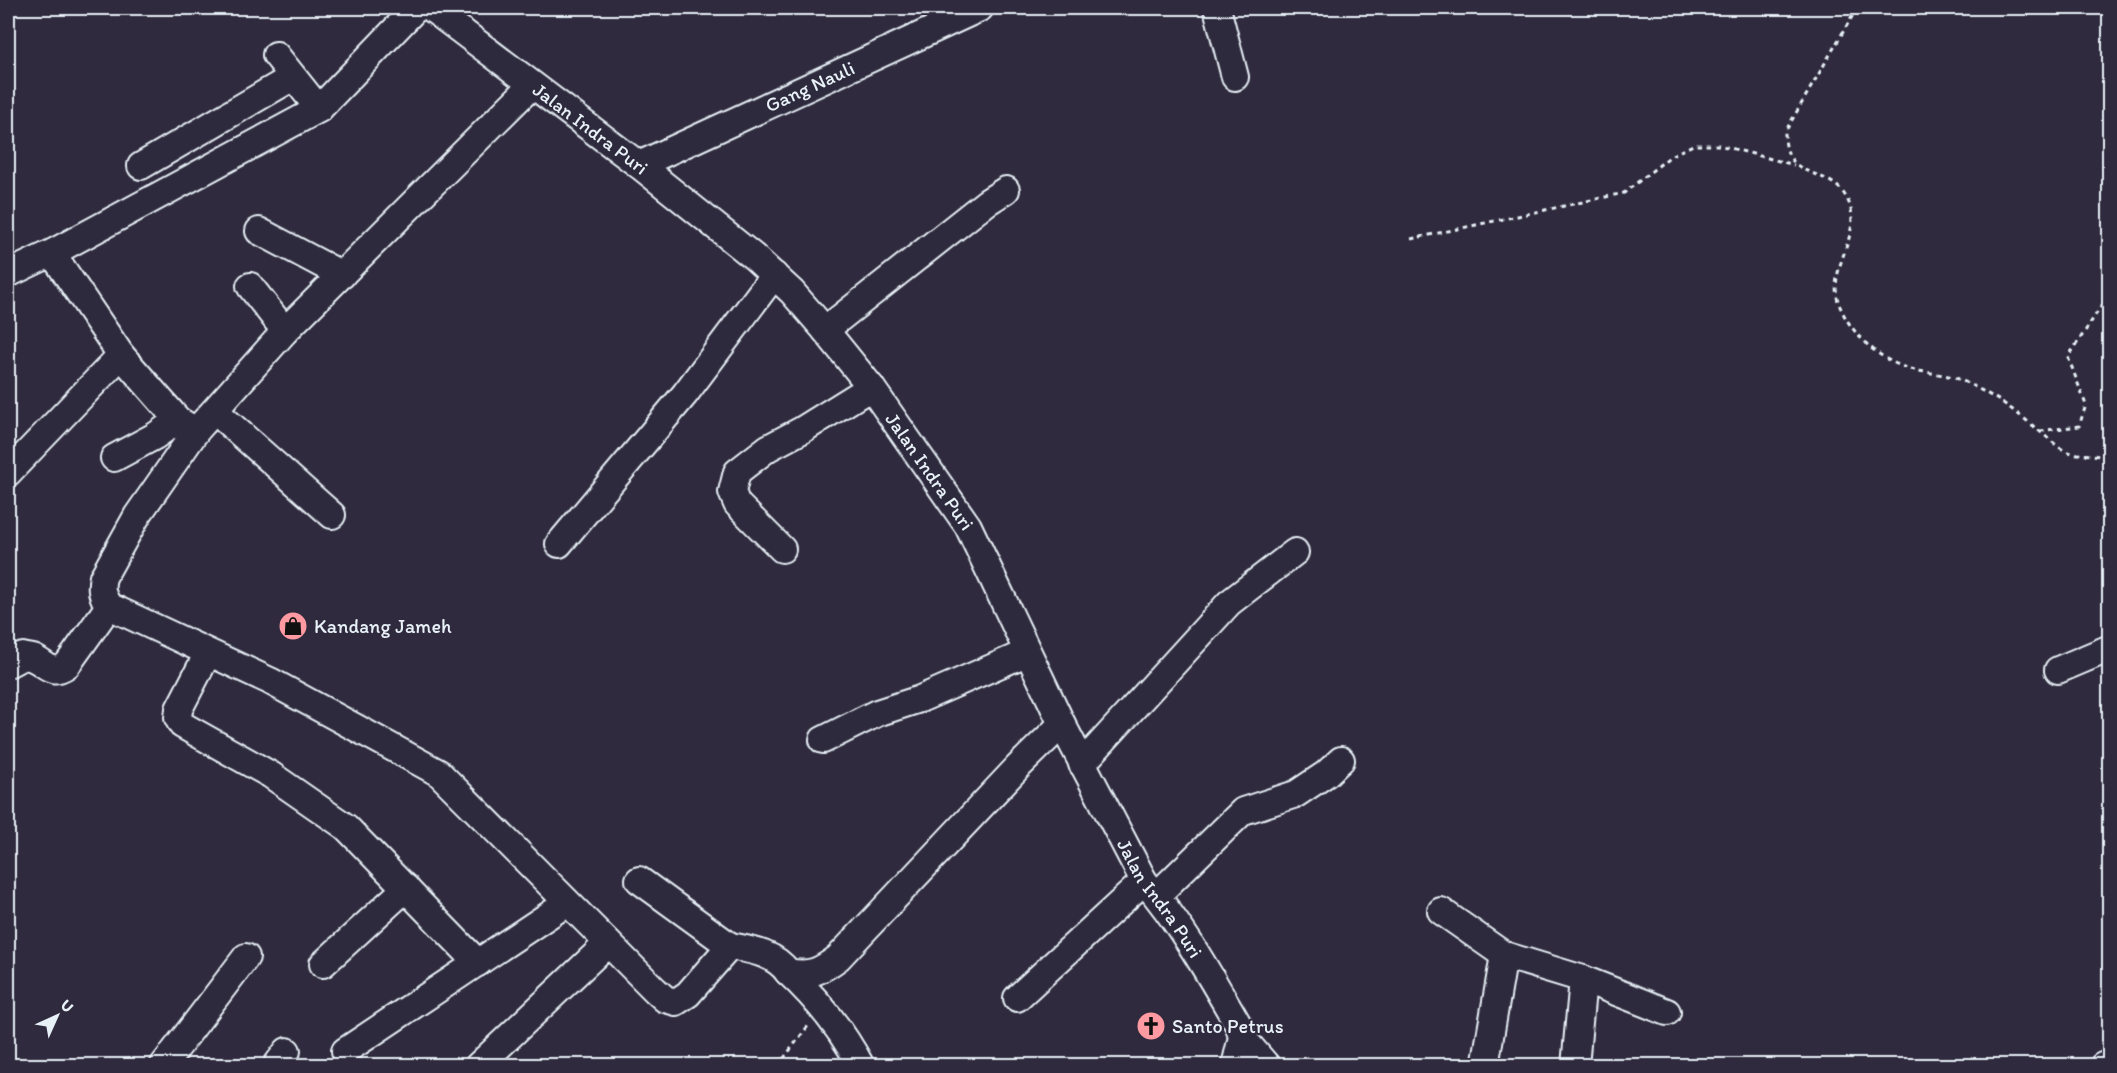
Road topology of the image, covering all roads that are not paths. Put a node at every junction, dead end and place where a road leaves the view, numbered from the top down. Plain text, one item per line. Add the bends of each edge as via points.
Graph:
1 (416, 8) edge
2 (431, 8) edge
3 (980, 8) edge
4 (1217, 8) edge
5 (276, 55) dead end
6 (293, 76) junction
7 (1235, 77) dead end
8 (532, 85) junction
9 (319, 109) junction
10 (639, 165) junction
11 (141, 166) dead end
12 (1006, 190) dead end
13 (260, 231) dead end
14 (52, 253) junction
15 (8, 274) edge
16 (342, 275) junction
17 (774, 275) junction
18 (250, 285) dead end
19 (825, 330) junction
20 (285, 331) junction
21 (121, 355) junction
22 (871, 387) junction
23 (215, 411) junction
24 (187, 426) junction
25 (114, 458) dead end
26 (8, 472) edge
27 (332, 515) dead end
28 (558, 544) dead end
29 (782, 549) dead end
30 (1295, 552) dead end
31 (109, 606) junction
32 (2109, 648) edge
33 (208, 652) junction
34 (1026, 652) junction
35 (8, 664) edge
36 (2058, 670) dead end
37 (1062, 724) junction
38 (823, 740) dead end
39 (1341, 760) dead end
40 (1082, 765) junction
41 (639, 880) dead end
42 (406, 888) junction
43 (1151, 888) junction
44 (567, 903) junction
45 (1441, 911) dead end
46 (608, 943) junction
47 (730, 946) junction
48 (1504, 955) junction
49 (246, 957) dead end
50 (478, 963) junction
51 (323, 964) dead end
52 (788, 972) junction
53 (1583, 979) junction
54 (1017, 998) dead end
55 (1667, 1012) dead end
56 (1242, 1037) junction
57 (345, 1051) dead end
58 (2109, 1063) edge
59 (163, 1065) edge
60 (478, 1065) edge
61 (861, 1065) edge
62 (1235, 1065) edge
63 (1267, 1065) edge
64 (1485, 1065) edge
65 (1575, 1065) edge
66 (2103, 1065) edge

1 - 9 street
2 - 8 street, Jalan Indra Puri
3 - 10 street, Gang Nauli
4 - 7 street
5 - 6 street
6 - 9 street
6 - 11 street
8 - 10 street, Jalan Indra Puri
8 - 16 street
9 - 14 street
10 - 17 street, Jalan Indra Puri
12 - 19 street
13 - 16 street
14 - 15 street
14 - 21 street
16 - 20 street
17 - 19 street, Jalan Indra Puri
17 - 28 street via 685,394
18 - 20 street
19 - 22 street, Jalan Indra Puri
20 - 23 street
21 - 24 street
21 - 26 street
22 - 29 street via 768,448 737,472 732,492 737,504
22 - 34 street, Jalan Indra Puri via 968,526
23 - 24 street
23 - 27 street
24 - 25 street via 155,436
24 - 31 street via 103,578 103,598
30 - 40 street via 1229,603
31 - 33 street
31 - 35 street via 60,670 47,669 33,658 23,656
32 - 36 street
33 - 42 street via 179,709 182,725 271,775 346,827
33 - 44 street via 270,681 439,773
34 - 37 street, Jalan Indra Puri
34 - 38 street
37 - 40 street, Jalan Indra Puri
37 - 52 street via 838,958 806,975
39 - 43 street via 1296,794 1243,811
40 - 43 street, Jalan Indra Puri
41 - 47 street
42 - 50 street
42 - 51 street
43 - 54 street
43 - 56 street, Jalan Indra Puri via 1203,963
44 - 46 street
44 - 50 street
45 - 48 street
46 - 47 street via 665,999 676,1002 688,994
46 - 60 street
47 - 52 street via 757,951 782,963
48 - 53 street
48 - 64 street
49 - 59 street
50 - 57 street
52 - 61 street via 834,1022
53 - 55 street
53 - 65 street
56 - 62 street
56 - 63 street, Jalan Indra Puri
58 - 66 street

